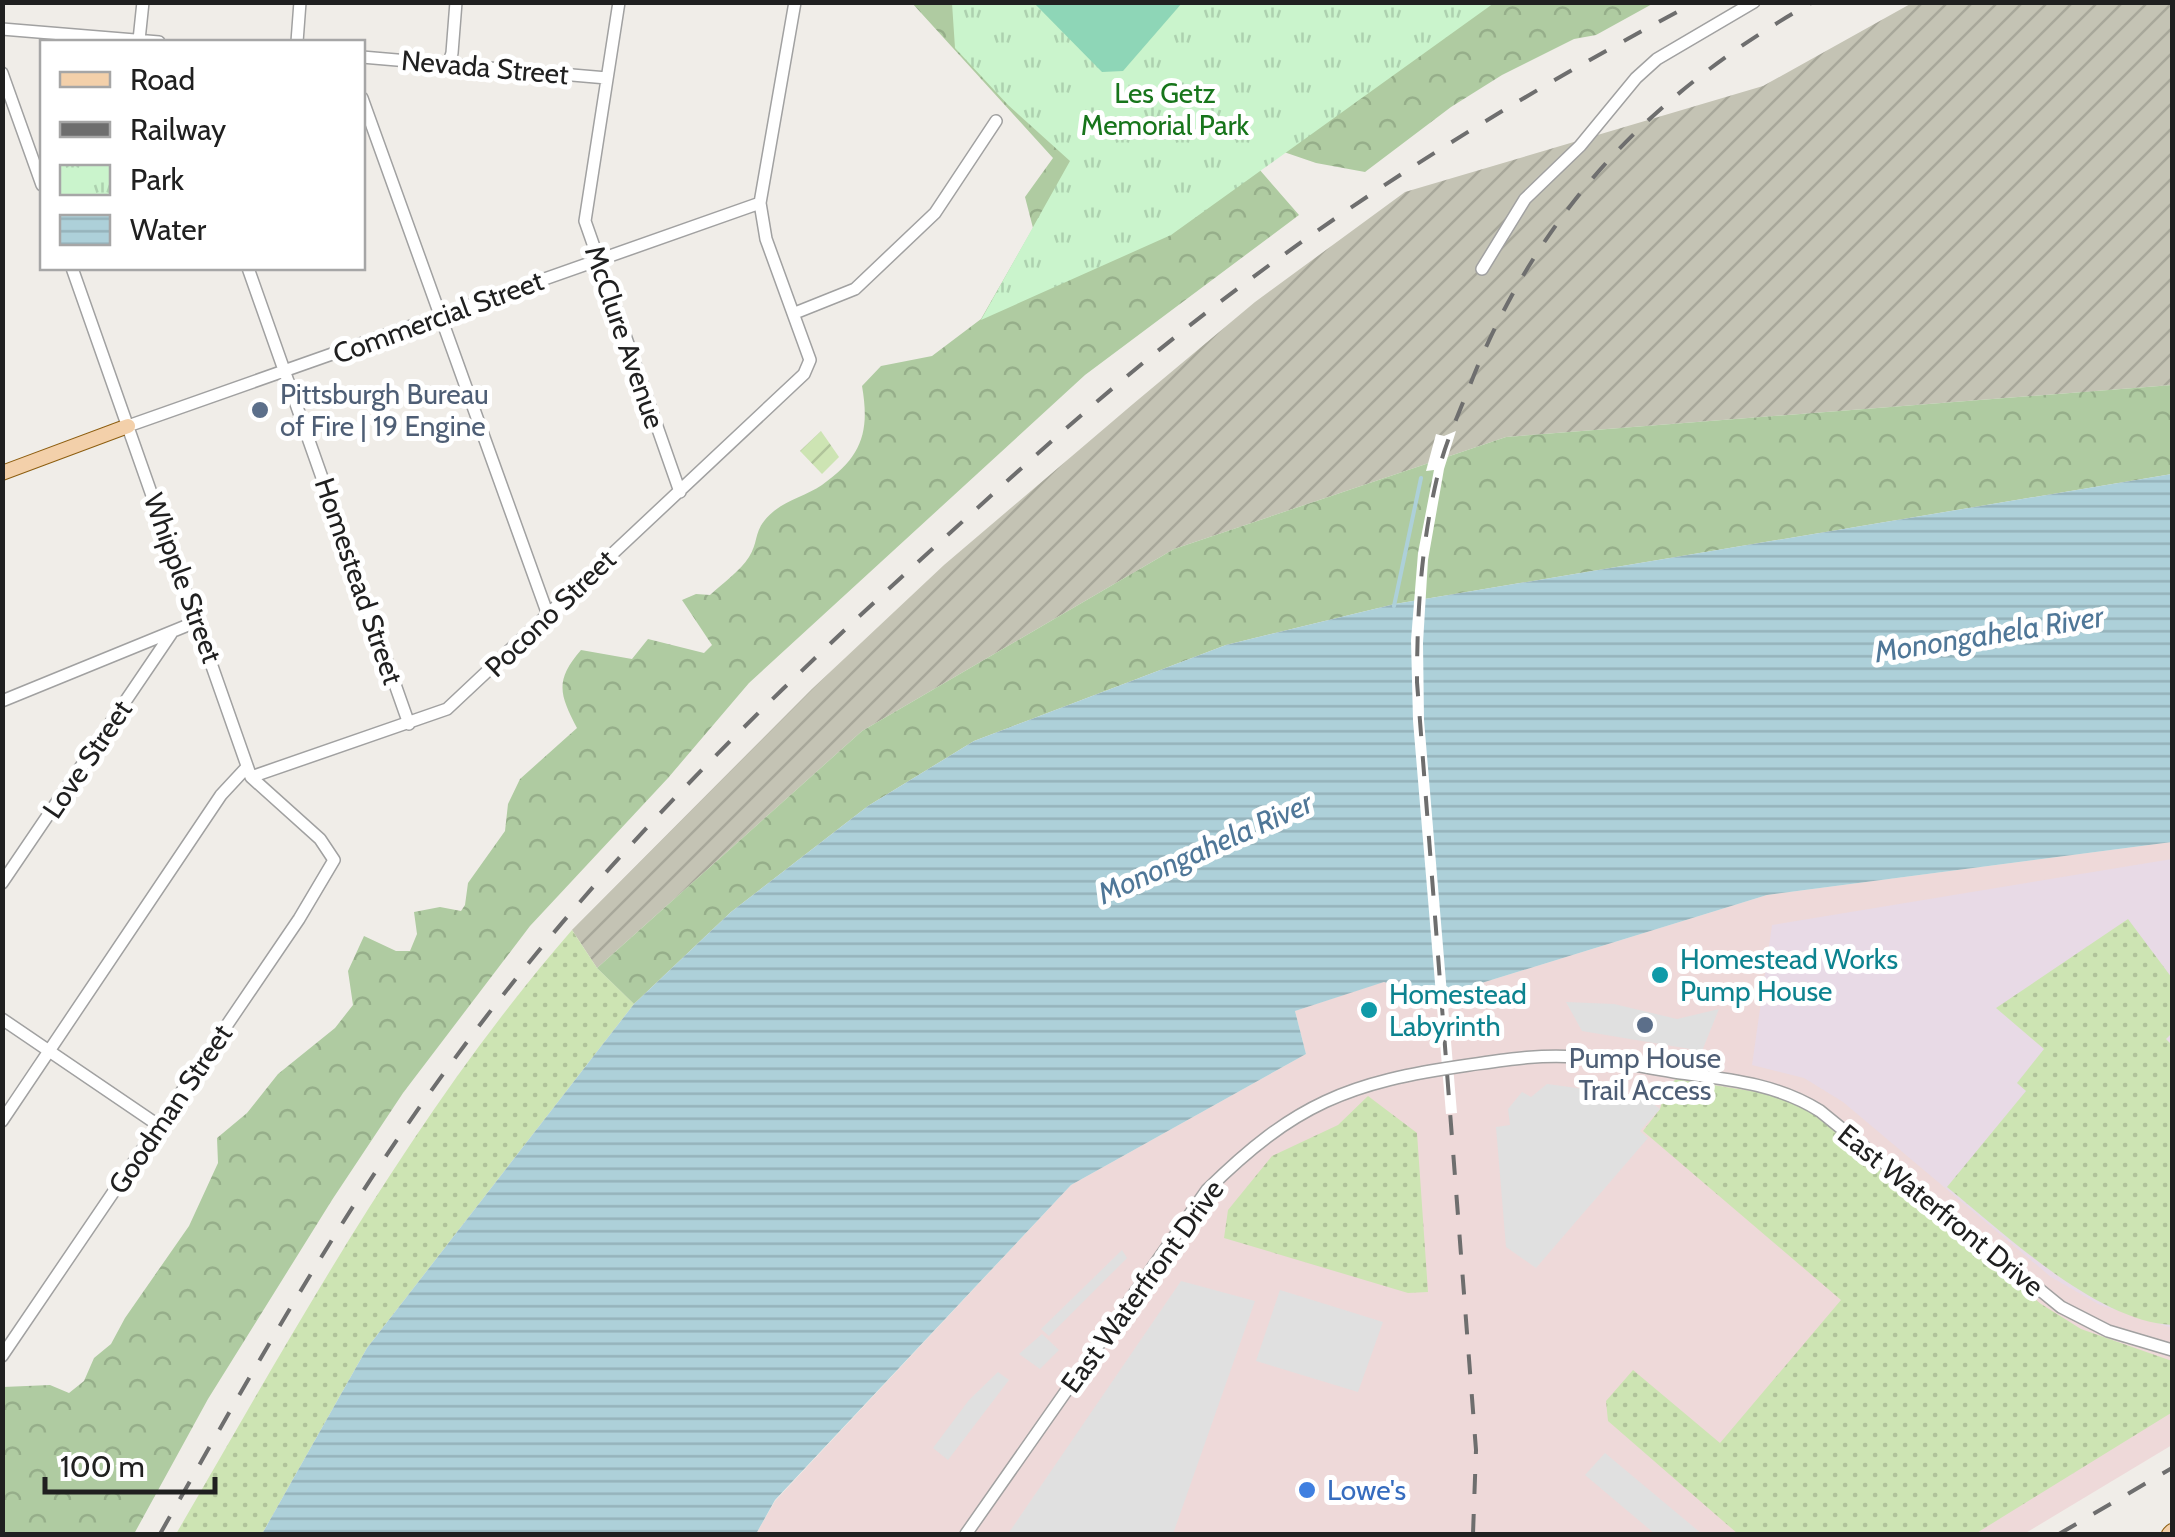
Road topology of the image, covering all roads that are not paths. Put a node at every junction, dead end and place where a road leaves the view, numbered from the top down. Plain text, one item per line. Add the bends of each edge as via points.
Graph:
1 (143, 2) edge
2 (300, 2) edge
3 (456, 2) edge
4 (619, 2) edge
5 (794, 2) edge
6 (1754, 2) edge
7 (2, 30) edge
8 (140, 40) joint
9 (297, 40) edge
10 (365, 58) edge
11 (448, 65) junction
12 (2, 73) edge
13 (607, 78) junction
14 (365, 106) edge
15 (996, 121) dead end
16 (40, 179) edge
17 (760, 203) junction
18 (597, 260) junction
19 (1482, 269) dead end
20 (73, 270) edge
21 (249, 270) edge
22 (795, 313) junction
23 (441, 317) junction
24 (286, 372) junction
25 (128, 426) junction
26 (2, 473) edge
27 (680, 492) junction
28 (548, 615) junction
29 (198, 620) junction
30 (171, 634) junction
31 (2, 701) edge
32 (409, 724) junction
33 (249, 772) junction
34 (2, 884) edge
35 (2, 1019) edge
36 (49, 1051) junction
37 (2, 1121) edge
38 (158, 1125) junction
39 (2172, 1350) edge
40 (2, 1356) edge
41 (966, 1534) edge

1 - 8 street
2 - 9 street
3 - 11 street
4 - 13 street, McClure Avenue
5 - 17 street
6 - 19 street via 1636,78 1525,199
7 - 8 street
10 - 11 street, Nevada Street
11 - 13 street, Nevada Street
12 - 16 street
13 - 18 street, McClure Avenue via 585,222
14 - 23 street
15 - 22 street via 935,213 855,288
17 - 18 street, Commercial Street
17 - 22 street via 766,240
18 - 23 street, Commercial Street
18 - 27 street, McClure Avenue
20 - 25 street, Whipple Street
21 - 24 street, Homestead Street
22 - 27 street, Pocono Street via 810,360 804,374
23 - 24 street, Commercial Street
23 - 28 street
24 - 25 street, Commercial Street
24 - 32 street, Homestead Street
25 - 26 main road, Commercial Street
25 - 29 street, Whipple Street
27 - 28 street, Pocono Street
28 - 32 street, Pocono Street via 447,709
29 - 30 street
29 - 33 street, Whipple Street
30 - 31 street
30 - 34 street, Love Street
32 - 33 street, Pocono Street
33 - 36 street via 222,795
33 - 38 street, Goodman Street via 334,860
35 - 36 street
36 - 37 street
36 - 38 street
38 - 40 street, Goodman Street
39 - 41 street, East Waterfront Drive via 2108,1332 2061,1307 1793,1095 1578,1057 1422,1072 1373,1081 1304,1111 1206,1190

